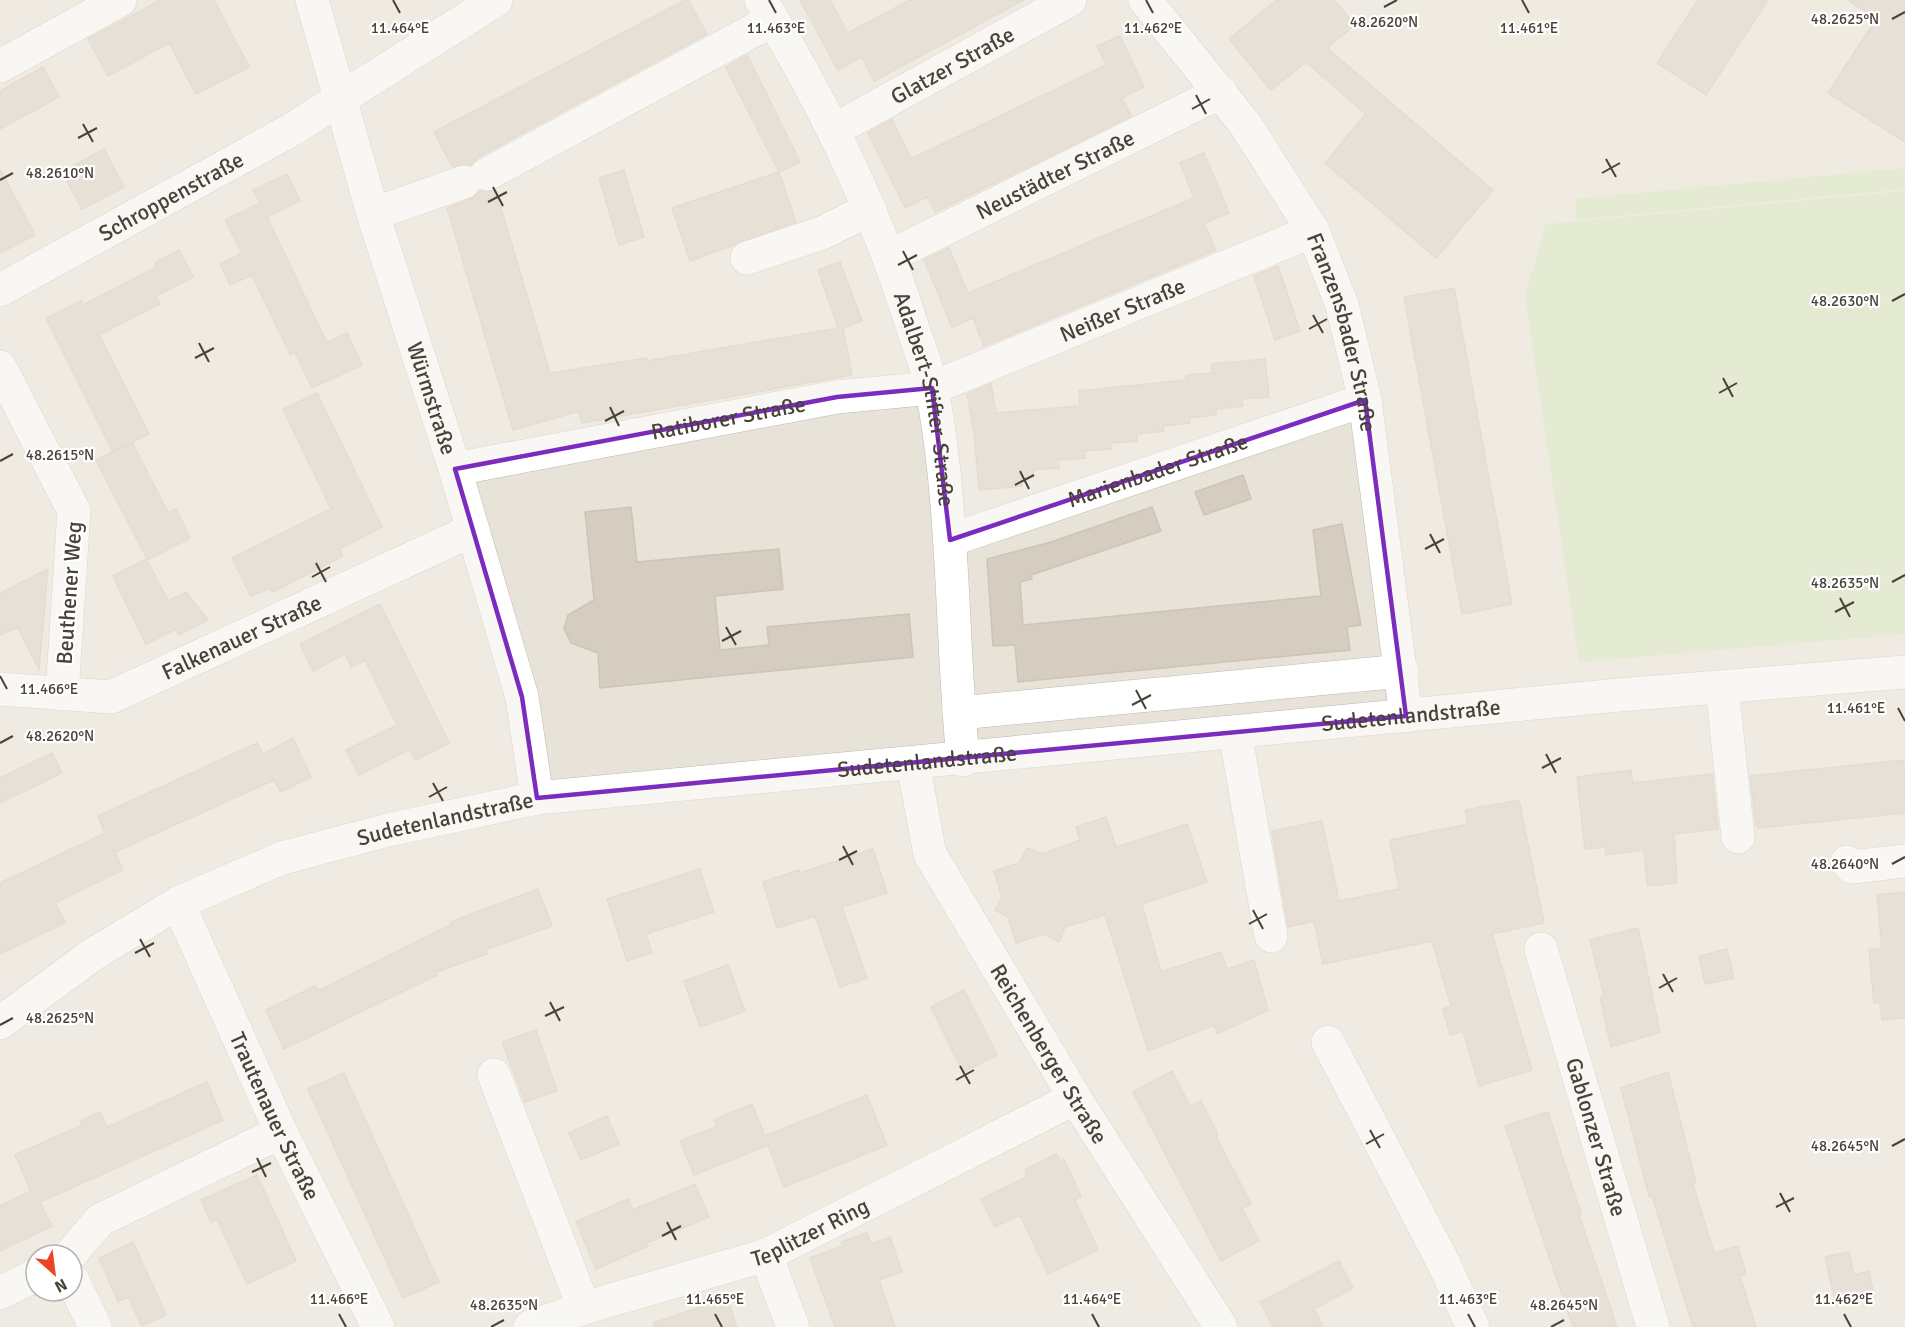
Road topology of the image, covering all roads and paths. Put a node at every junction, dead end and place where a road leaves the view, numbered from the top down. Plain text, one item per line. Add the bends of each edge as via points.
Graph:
1 (120, 0) edge
2 (312, 0) edge
3 (496, 0) edge
4 (1070, 0) edge
5 (1145, 0) edge
6 (765, 5) edge
7 (0, 66) edge
8 (1221, 92) junction
9 (340, 98) junction
10 (834, 130) junction
11 (870, 209) junction
12 (373, 214) junction
13 (1313, 231) junction
14 (890, 256) junction
15 (747, 258) dead end
16 (0, 290) edge
17 (0, 367) edge
18 (932, 388) junction
19 (1365, 400) junction
20 (454, 469) junction
21 (473, 530) junction
22 (950, 540) junction
23 (1402, 670) junction
24 (1905, 672) edge
25 (1722, 687) junction
26 (0, 689) edge
27 (62, 694) junction
28 (959, 713) junction
29 (1406, 716) junction
30 (1236, 732) junction
31 (963, 760) junction
32 (913, 764) junction
33 (537, 798) junction
34 (1738, 837) dead end
35 (1905, 861) edge
36 (1847, 862) dead end
37 (178, 903) junction
38 (1271, 936) dead end
39 (1541, 949) dead end
40 (0, 1023) edge
41 (1328, 1042) dead end
42 (494, 1075) dead end
43 (1075, 1098) junction
44 (281, 1132) junction
45 (80, 1243) edge
46 (766, 1255) junction
47 (24, 1281) edge
48 (0, 1293) edge
49 (84, 1303) edge
50 (584, 1308) junction
51 (95, 1327) edge
52 (378, 1327) edge
53 (530, 1327) edge
54 (794, 1327) edge
55 (1221, 1327) edge
56 (1473, 1327) edge
57 (1653, 1327) edge

1 - 7 street
2 - 9 street, Würmstraße
3 - 9 street, Schroppenstraße
4 - 10 street, Glatzer Straße
5 - 8 street, Franzensbader Straße
6 - 10 street, Adalbert-Stifter-Straße
6 - 12 street via 475,178
8 - 13 street, Franzensbader Straße
8 - 14 street, Neustädter Straße
9 - 12 street, Würmstraße
9 - 16 street, Schroppenstraße via 291,130
10 - 11 street, Adalbert-Stifter-Straße
11 - 14 street, Adalbert-Stifter-Straße
11 - 15 street via 822,233
12 - 20 street, Würmstraße
13 - 18 street, Neißer Straße
13 - 19 street, Franzensbader Straße via 1342,305
14 - 18 street, Adalbert-Stifter-Straße
17 - 27 street, Beuthener Weg via 74,511
18 - 20 street, Ratiborer Straße via 837,397
18 - 22 street, Adalbert-Stifter-Straße
19 - 22 street, Marienbader Straße
19 - 23 street, Franzensbader Straße
20 - 21 street, Würmstraße
21 - 27 street, Falkenauer Straße via 111,697
21 - 33 street, Würmstraße via 522,697
22 - 28 street, Adalbert-Stifter-Straße
23 - 28 street
23 - 29 street, Franzensbader Straße
24 - 25 street, Sudetenlandstraße
25 - 29 street, Sudetenlandstraße
25 - 34 street
26 - 27 street, Falkenauer Straße
28 - 31 street, Adalbert-Stifter-Straße
29 - 30 street, Sudetenlandstraße
30 - 31 street, Sudetenlandstraße
30 - 38 street
31 - 32 street, Sudetenlandstraße
32 - 33 street, Sudetenlandstraße
32 - 43 street, Reichenberger Straße via 930,854
33 - 37 street, Sudetenlandstraße via 282,858
35 - 36 street via 1852,867
37 - 40 street, Sudetenlandstraße via 92,955
37 - 44 street, Trautenauer Straße
39 - 57 street, Gablonzer Straße
41 - 56 street
42 - 50 street
43 - 46 street, Teplitzer Ring
43 - 55 street, Reichenberger Straße
44 - 45 street via 100,1220
44 - 52 street, Trautenauer Straße
46 - 50 street, Teplitzer Ring
46 - 54 street
47 - 48 street
49 - 51 street
50 - 53 street, Teplitzer Ring

